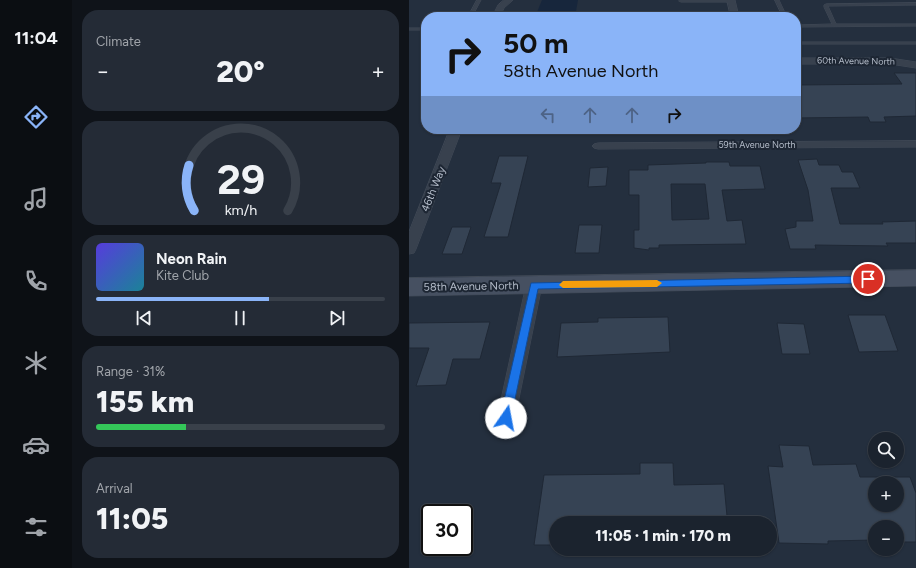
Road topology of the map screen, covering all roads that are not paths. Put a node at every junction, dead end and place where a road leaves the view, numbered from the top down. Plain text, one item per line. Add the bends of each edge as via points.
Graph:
1 (479, 0) edge
2 (509, 0) edge
3 (731, 0) edge
4 (777, 0) edge
5 (681, 1) dead end
6 (916, 4) edge
7 (473, 12) edge
8 (498, 12) edge
9 (734, 12) edge
10 (783, 12) edge
11 (916, 25) edge
12 (801, 26) edge
13 (835, 26) junction
14 (409, 29) edge
15 (421, 29) edge
16 (801, 43) edge
17 (916, 43) edge
18 (801, 61) edge
19 (916, 65) edge
20 (454, 134) edge
21 (916, 144) edge
22 (599, 146) dead end
23 (409, 249) edge
24 (916, 278) edge
25 (534, 285) junction
26 (409, 287) edge
27 (506, 418) dead end

1 - 7 lane
2 - 8 street
3 - 5 lane
3 - 9 street
4 - 10 lane
6 - 13 lane via 826,5
11 - 13 lane
12 - 13 lane
14 - 15 lane
16 - 17 lane
18 - 19 street, 60th Avenue North via 890,61
20 - 23 street, 46th Way
21 - 22 street, 59th Avenue North
24 - 25 street, 58th Avenue North
25 - 26 street, 58th Avenue North
25 - 27 street

